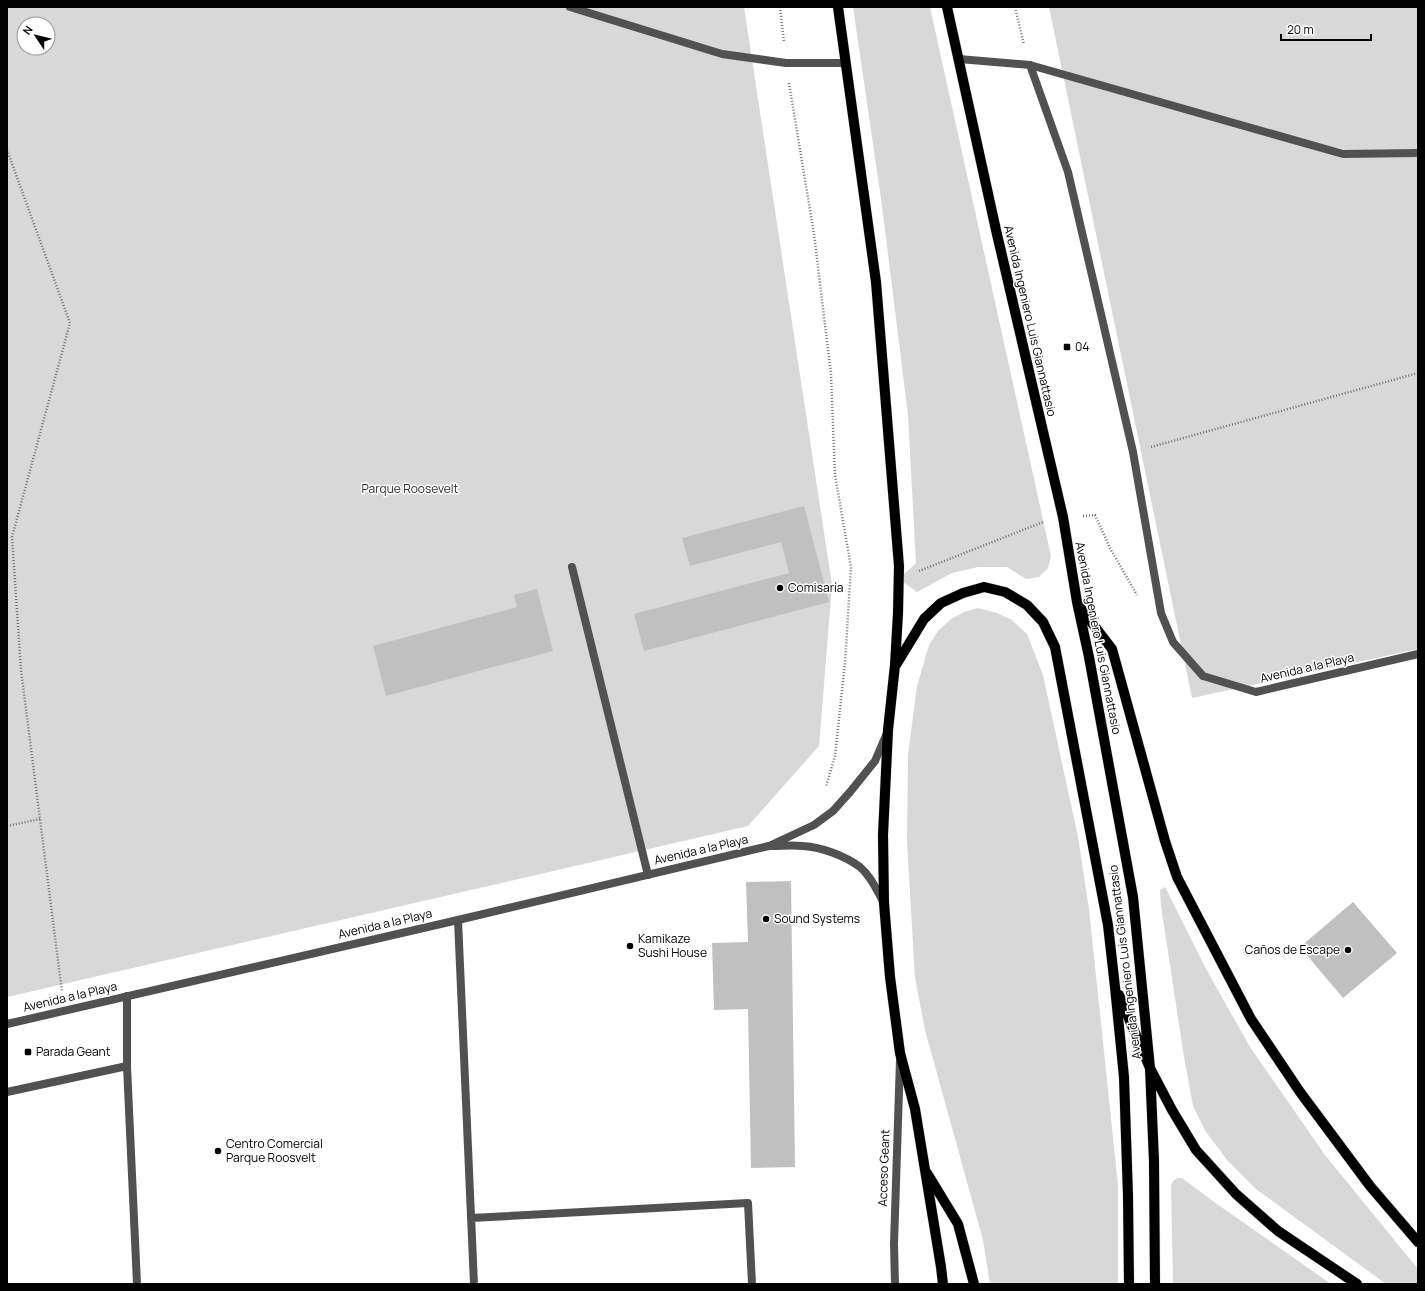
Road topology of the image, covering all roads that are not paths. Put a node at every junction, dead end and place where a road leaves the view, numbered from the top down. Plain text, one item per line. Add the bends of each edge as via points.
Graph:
1 (570, 7) edge
2 (838, 7) edge
3 (947, 7) edge
4 (959, 59) junction
5 (846, 63) junction
6 (1030, 64) junction
7 (1418, 153) edge
8 (572, 567) dead end
9 (1077, 602) junction
10 (1418, 654) edge
11 (895, 666) junction
12 (888, 730) junction
13 (769, 846) junction
14 (648, 875) junction
15 (884, 903) junction
16 (458, 920) junction
17 (1115, 987) junction
18 (127, 996) junction
19 (7, 1024) edge
20 (900, 1053) junction
21 (127, 1066) junction
22 (1150, 1068) junction
23 (7, 1092) edge
24 (924, 1168) junction
25 (471, 1218) junction
26 (1418, 1242) edge
27 (137, 1284) edge
28 (474, 1284) edge
29 (752, 1284) edge
30 (895, 1284) edge
31 (943, 1284) edge
32 (974, 1284) edge
33 (1129, 1284) edge
34 (1155, 1284) edge
35 (1357, 1284) edge

1 - 5 street via 722,54 786,63
2 - 5 main road
3 - 4 main road, Avenida Ingeniero Luis Giannattasio
4 - 6 street
4 - 9 main road, Avenida Ingeniero Luis Giannattasio via 999,245 1063,516
5 - 11 main road via 876,282 896,517 898,613
6 - 7 street via 1343,154
6 - 10 street, Avenida a la Playa via 1068,172 1133,452 1161,613 1172,642 1203,676 1256,692
8 - 14 street
9 - 22 main road, Avenida Ingeniero Luis Giannattasio via 1133,897
9 - 26 main road via 1112,649 1164,841 1177,877 1251,1019 1300,1092 1370,1186
11 - 12 main road
11 - 17 main road via 924,619 941,603 963,593 984,587 1005,592 1027,605 1043,622 1055,646 1108,925
12 - 13 street via 875,761 833,811 814,825
12 - 15 main road
13 - 14 street, Avenida a la Playa
13 - 15 street via 803,846 846,859 860,868 871,880
14 - 16 street, Avenida a la Playa
15 - 20 main road
16 - 18 street, Avenida a la Playa
16 - 25 street
17 - 22 main road
17 - 33 main road via 1124,1077
18 - 19 street, Avenida a la Playa
18 - 21 street
20 - 24 main road via 914,1109
20 - 30 street, Acceso Geant
21 - 23 street
21 - 27 street
22 - 34 main road, Avenida Ingeniero Luis Giannattasio
22 - 35 main road via 1196,1150 1236,1194 1278,1231
24 - 31 main road
24 - 32 main road via 958,1224
25 - 28 street
25 - 29 street via 748,1203

